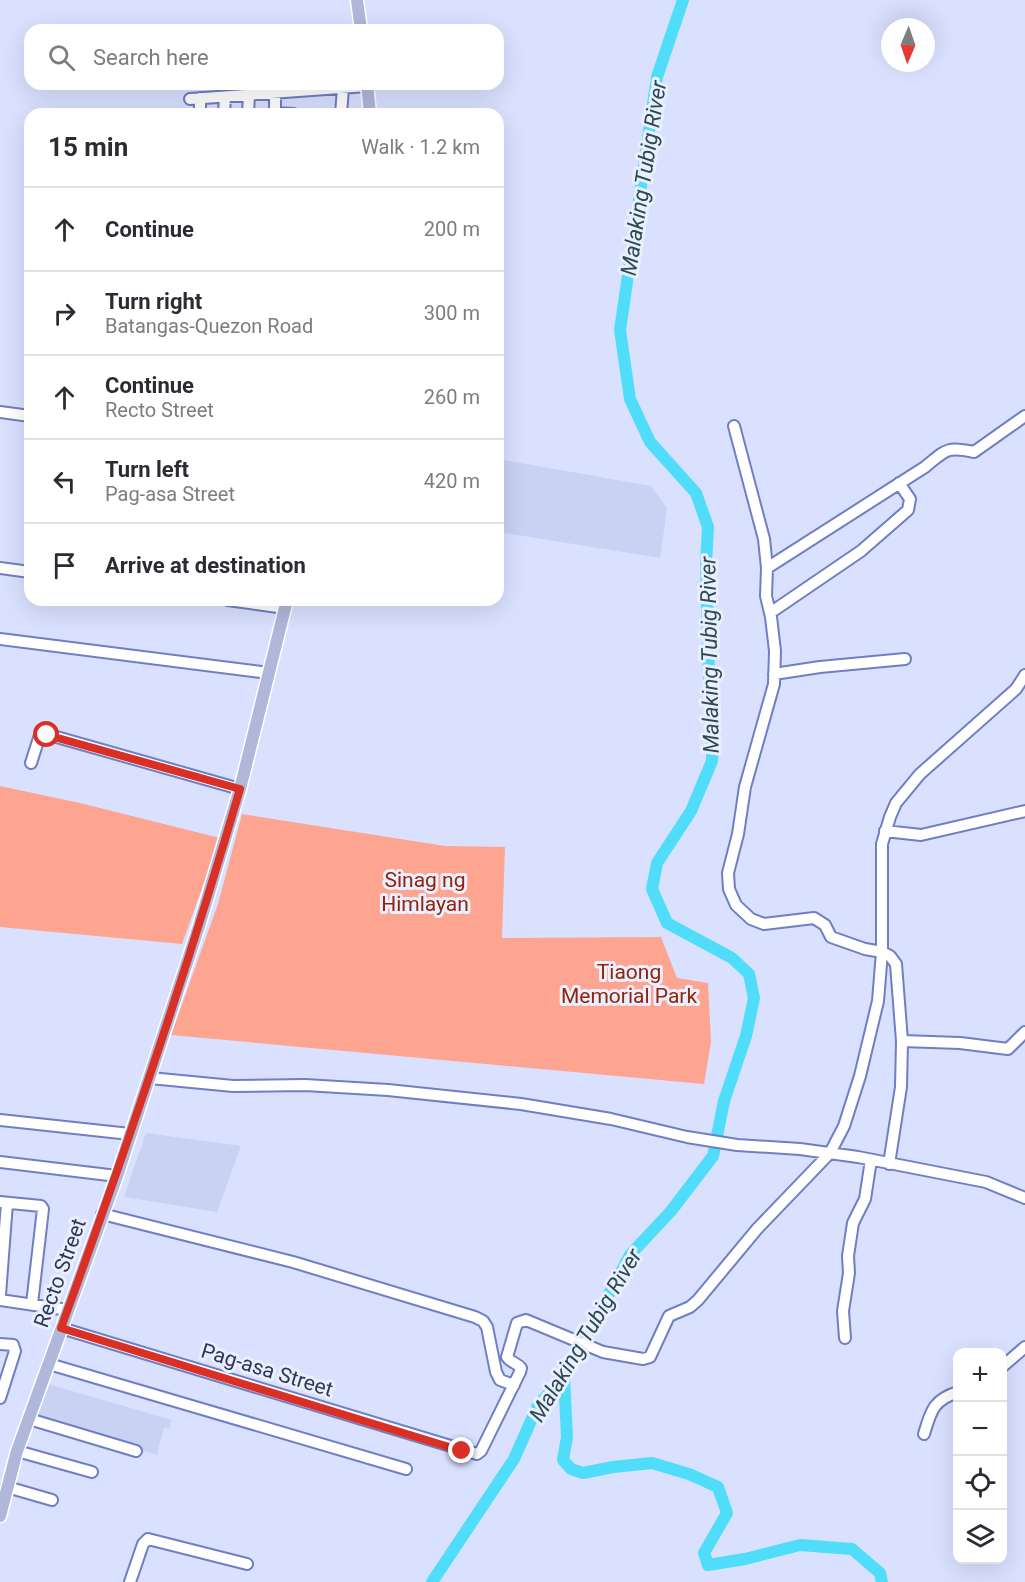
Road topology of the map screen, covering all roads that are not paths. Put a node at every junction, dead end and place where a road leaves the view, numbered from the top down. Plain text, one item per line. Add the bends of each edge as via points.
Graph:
1 (357, 0) edge
2 (360, 24) edge
3 (309, 90) edge
4 (343, 90) edge
5 (368, 90) edge
6 (275, 92) junction
7 (249, 94) junction
8 (225, 97) junction
9 (198, 108) edge
10 (224, 108) edge
11 (248, 108) edge
12 (274, 108) edge
13 (341, 108) edge
14 (369, 108) edge
15 (0, 412) edge
16 (24, 415) edge
17 (1025, 416) edge
18 (734, 426) dead end
19 (899, 483) junction
20 (0, 568) edge
21 (767, 568) junction
22 (24, 572) edge
23 (286, 606) edge
24 (770, 613) junction
25 (0, 639) edge
26 (905, 659) dead end
27 (269, 672) junction
28 (774, 674) junction
29 (1025, 675) edge
30 (31, 763) dead end
31 (240, 789) junction
32 (1025, 811) edge
33 (885, 831) junction
34 (882, 952) junction
35 (1025, 1032) edge
36 (902, 1041) junction
37 (150, 1078) junction
38 (0, 1120) edge
39 (130, 1134) junction
40 (830, 1153) junction
41 (871, 1160) junction
42 (0, 1162) edge
43 (889, 1164) junction
44 (117, 1176) junction
45 (1025, 1198) edge
46 (4, 1203) edge
47 (102, 1214) junction
48 (0, 1295) edge
49 (0, 1300) edge
50 (32, 1304) junction
51 (68, 1310) junction
52 (61, 1328) junction
53 (845, 1338) dead end
54 (0, 1344) edge
55 (1025, 1347) edge
56 (1007, 1363) edge
57 (49, 1364) junction
58 (514, 1385) junction
59 (953, 1394) edge
60 (0, 1398) edge
61 (29, 1419) junction
62 (924, 1434) dead end
63 (136, 1450) dead end
64 (17, 1451) junction
65 (406, 1468) dead end
66 (92, 1472) dead end
67 (7, 1486) junction
68 (52, 1500) dead end
69 (0, 1512) edge
70 (247, 1564) dead end
71 (130, 1582) edge

1 - 2 main road
3 - 6 street
4 - 13 street
5 - 14 main road
6 - 7 street
6 - 12 street
7 - 8 street
7 - 11 street
8 - 9 street via 195,98
8 - 10 street
15 - 16 street
17 - 19 street via 974,452 947,450
18 - 21 street via 764,539
19 - 21 street
19 - 24 street via 910,499 908,510 861,551
20 - 22 street
21 - 24 street
23 - 27 main road, Recto Street
24 - 28 street
25 - 27 street
26 - 28 street
27 - 31 main road, Recto Street
28 - 34 street via 745,787 728,873 729,889 736,905 751,919 764,924 814,918 825,925 831,937
29 - 33 street via 1016,689 920,774 896,803
30 - 31 street via 39,738 53,736
31 - 37 main road, Recto Street
32 - 33 street via 921,835
33 - 34 street via 881,859
34 - 36 street via 896,964
34 - 40 street via 878,1001 860,1076 844,1126
35 - 36 street via 1008,1049
36 - 43 street via 901,1088
37 - 39 main road, Recto Street
37 - 40 street via 233,1086 388,1090 521,1104 737,1145
38 - 39 street
39 - 44 main road, Recto Street
40 - 41 street
40 - 58 street via 698,1300 669,1316 650,1357 603,1352 556,1331 519,1321 507,1352 509,1360 521,1368
41 - 43 street
41 - 53 street via 865,1199 853,1223 848,1256
42 - 44 street
43 - 45 street via 986,1182
44 - 47 main road, Recto Street
46 - 48 street
46 - 50 street via 41,1206 43,1212
47 - 51 main road, Recto Street
47 - 58 street via 293,1262 475,1317 487,1327 500,1380
49 - 50 street
50 - 51 street
51 - 52 main road, Recto Street
52 - 57 main road, Recto Street
52 - 58 street, Pag-asa Street via 477,1454
54 - 60 street via 13,1345 15,1351
55 - 56 street
57 - 61 main road, Recto Street
57 - 65 street
59 - 62 street via 932,1407
61 - 63 street
61 - 64 main road, Recto Street
64 - 66 street
64 - 67 main road, Recto Street
67 - 68 street
67 - 69 main road, Recto Street
70 - 71 street via 148,1539

